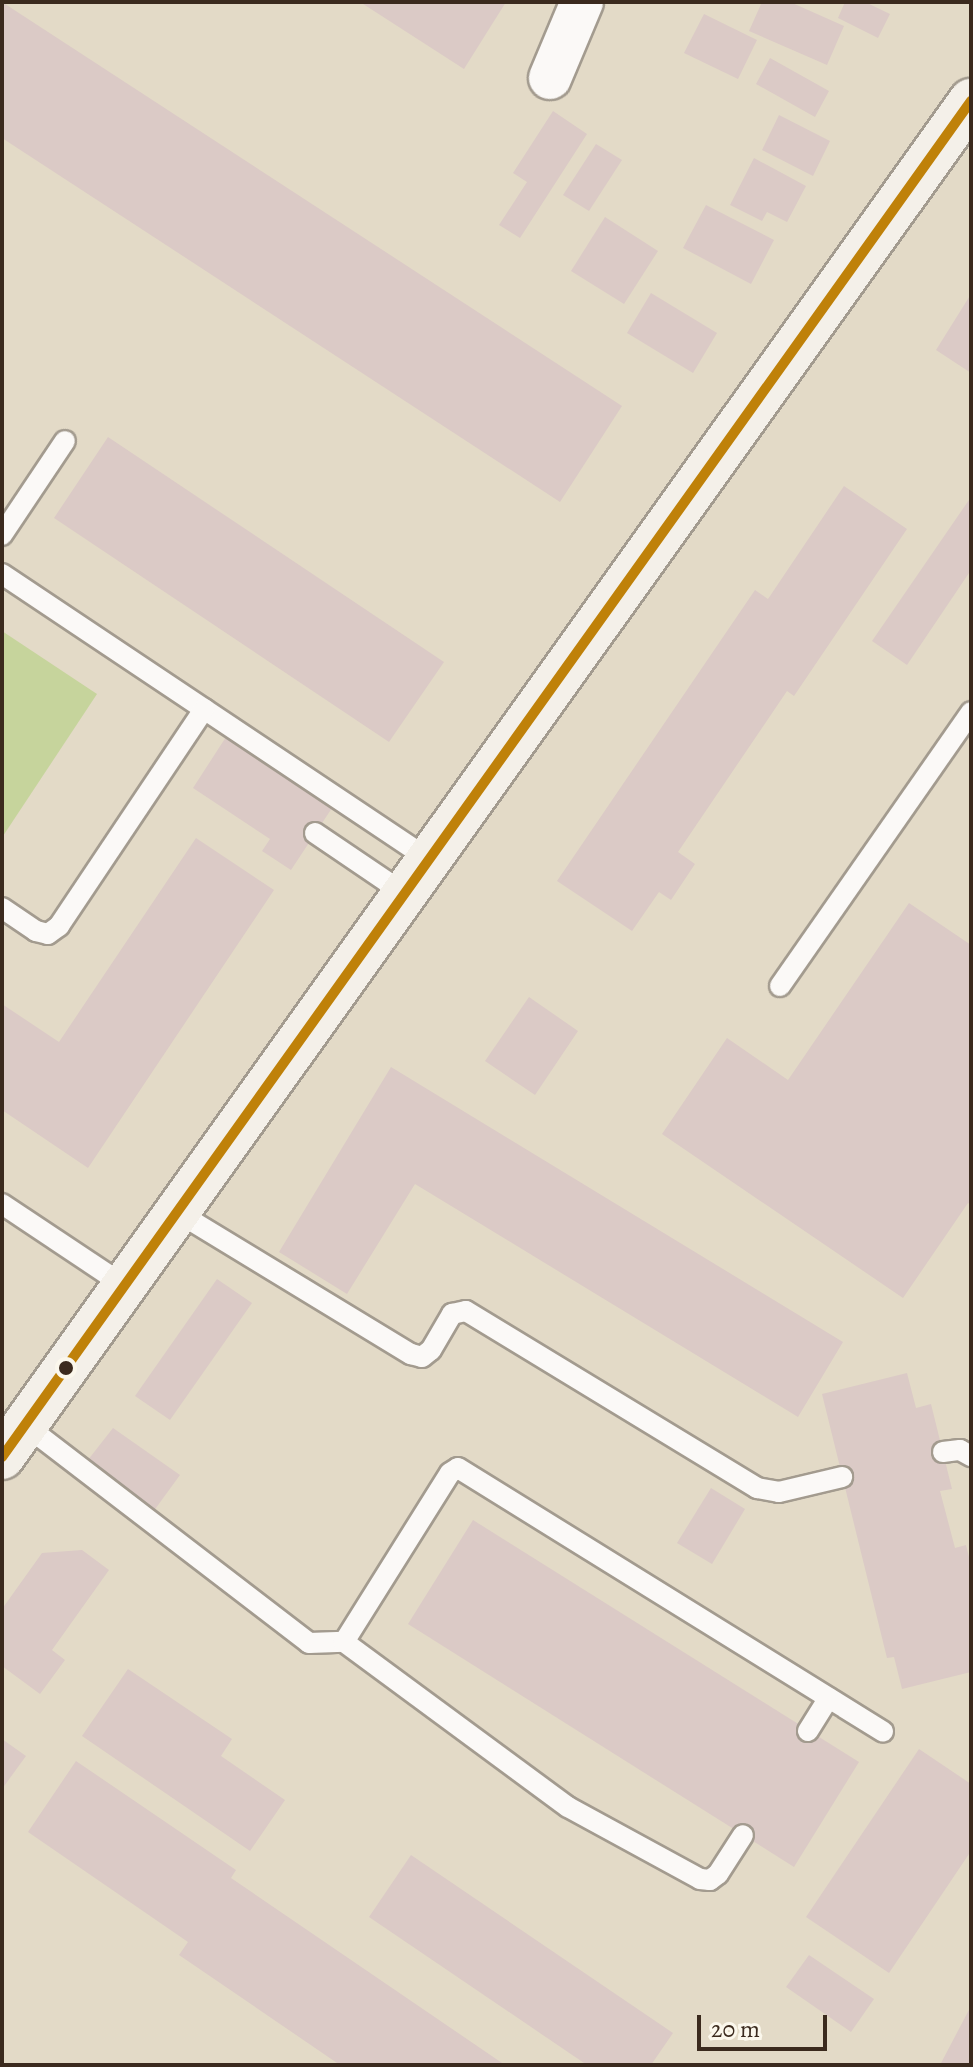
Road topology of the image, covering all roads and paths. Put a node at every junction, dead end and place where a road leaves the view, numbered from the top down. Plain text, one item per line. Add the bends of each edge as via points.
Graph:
1 (582, 2) edge
2 (550, 78) dead end
3 (967, 115) edge
4 (65, 441) dead end
5 (2, 535) edge
6 (2, 574) edge
7 (204, 709) junction
8 (971, 712) edge
9 (315, 833) dead end
10 (417, 877) junction
11 (2, 908) edge
12 (780, 986) dead end
13 (2, 1204) edge
14 (177, 1212) junction
15 (125, 1286) junction
16 (13, 1441) edge
17 (943, 1452) dead end
18 (971, 1456) edge
19 (842, 1477) dead end
20 (344, 1642) junction
21 (829, 1698) junction
22 (808, 1731) dead end
23 (883, 1731) dead end
24 (743, 1835) dead end

1 - 2 street
3 - 10 main road
4 - 5 lane
6 - 7 lane
7 - 10 lane
7 - 11 lane via 59,926 48,934 36,931
8 - 12 lane
9 - 10 lane
10 - 14 main road
13 - 15 lane
14 - 15 main road
14 - 19 lane via 411,1354 422,1357 431,1350 452,1314 466,1311 757,1488 779,1492
15 - 16 main road
16 - 20 lane via 309,1643
17 - 18 lane via 960,1450
20 - 21 lane via 458,1468
20 - 24 lane via 568,1807 700,1879 718,1874
21 - 22 lane
21 - 23 lane

